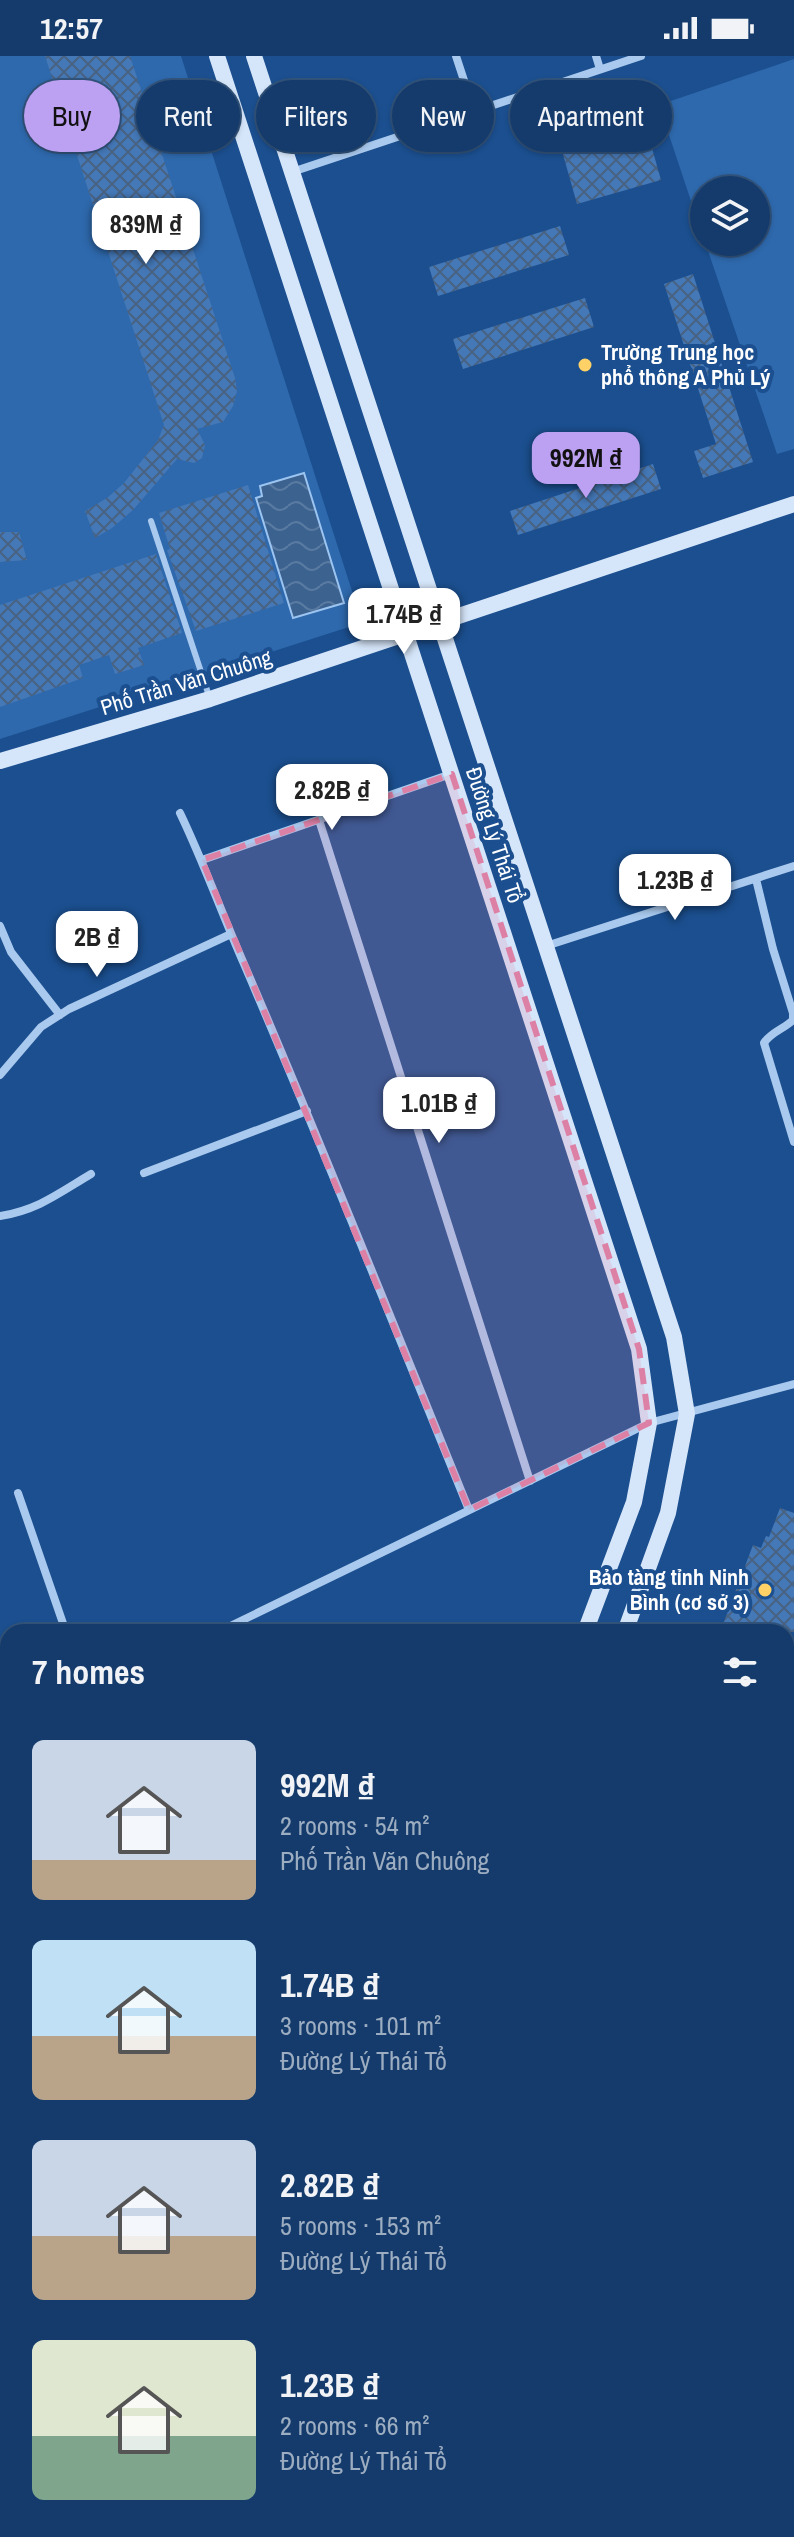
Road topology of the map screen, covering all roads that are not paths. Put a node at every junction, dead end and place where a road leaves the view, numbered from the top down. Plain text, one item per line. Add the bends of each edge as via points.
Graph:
1 (217, 56) edge
2 (254, 56) edge
3 (456, 56) edge
4 (596, 56) edge
5 (641, 56) edge
6 (600, 69) junction
7 (464, 80) edge
8 (494, 104) edge
9 (392, 138) edge
10 (292, 172) junction
11 (794, 504) edge
12 (151, 521) dead end
13 (440, 623) junction
14 (406, 634) junction
15 (210, 699) junction
16 (0, 761) edge
17 (452, 774) junction
18 (180, 813) dead end
19 (319, 820) junction
20 (202, 860) junction
21 (794, 866) edge
22 (756, 879) junction
23 (0, 926) edge
24 (231, 934) junction
25 (546, 946) junction
26 (60, 1015) junction
27 (0, 1075) edge
28 (307, 1111) junction
29 (794, 1142) edge
30 (144, 1173) dead end
31 (91, 1174) dead end
32 (0, 1216) edge
33 (794, 1384) edge
34 (687, 1414) junction
35 (649, 1423) junction
36 (530, 1481) junction
37 (18, 1493) dead end
38 (469, 1510) junction
39 (63, 1624) edge
40 (236, 1624) edge
41 (588, 1624) edge
42 (628, 1624) edge

1 - 14 main road, Đường Lý Thái Tổ
2 - 10 main road, Đường Lý Thái Tổ
3 - 7 street
4 - 6 street
5 - 6 street
6 - 8 street
9 - 10 street
10 - 13 main road, Đường Lý Thái Tổ
11 - 13 main road, Phố Trần Văn Chuông
12 - 15 lane
13 - 14 main road, Phố Trần Văn Chuông
13 - 25 main road, Đường Lý Thái Tổ
14 - 15 main road, Phố Trần Văn Chuông
14 - 17 main road, Đường Lý Thái Tổ
15 - 16 main road, Phố Trần Văn Chuông
17 - 19 street
17 - 35 main road, Đường Lý Thái Tổ via 639,1349
18 - 20 street
19 - 20 street
19 - 36 street
20 - 24 street
21 - 22 street
22 - 25 street
22 - 29 street via 793,1013 793,1020 764,1043
23 - 26 street via 11,952
24 - 26 street
24 - 28 street
25 - 34 main road, Đường Lý Thái Tổ via 674,1337
26 - 27 street via 41,1027
28 - 30 street
28 - 38 street
31 - 32 street via 29,1211
33 - 34 street
34 - 35 street
34 - 42 main road, Đường Lý Thái Tổ via 668,1513
35 - 36 street
35 - 41 main road, Đường Lý Thái Tổ via 634,1502
36 - 38 street
37 - 39 street
38 - 40 street

